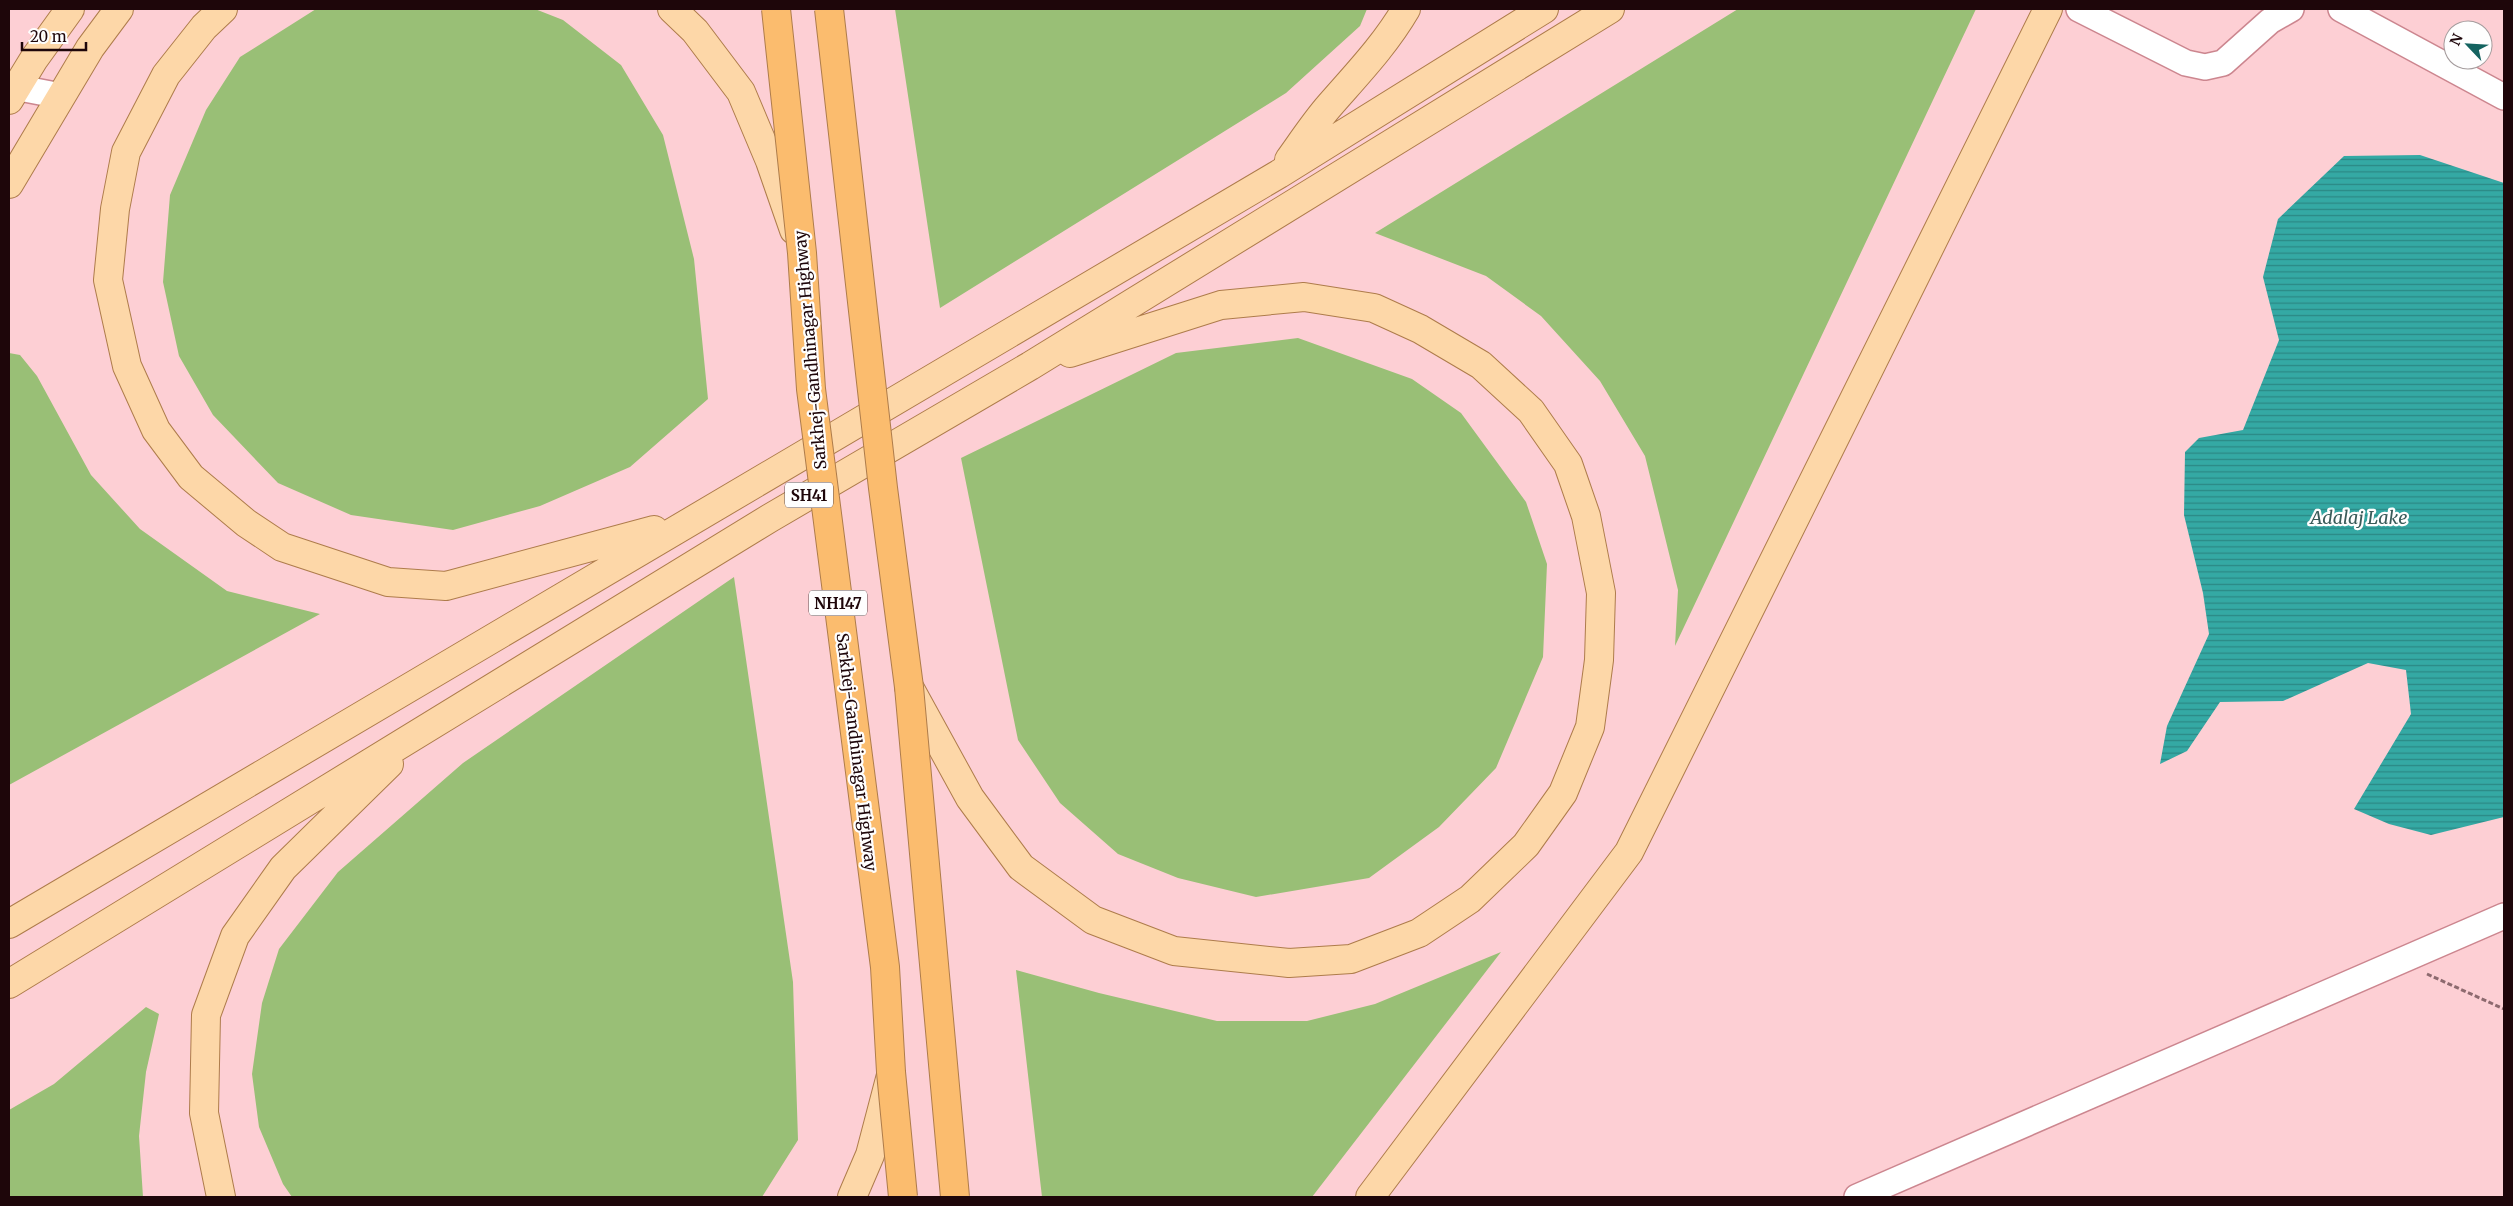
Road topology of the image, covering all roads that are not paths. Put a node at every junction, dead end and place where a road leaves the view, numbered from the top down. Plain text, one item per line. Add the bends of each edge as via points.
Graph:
1 (70, 9) edge
2 (119, 9) edge
3 (223, 9) edge
4 (672, 9) edge
5 (776, 9) edge
6 (829, 9) edge
7 (1406, 9) edge
8 (1544, 9) edge
9 (1610, 9) edge
10 (2048, 9) edge
11 (2079, 9) edge
12 (2290, 9) edge
13 (2341, 9) edge
14 (11, 91) edge
15 (61, 96) junction
16 (2504, 97) edge
17 (1279, 174) junction
18 (9, 184) edge
19 (802, 253) junction
20 (1030, 366) junction
21 (689, 520) junction
22 (909, 687) junction
23 (424, 730) junction
24 (2504, 916) edge
25 (9, 924) edge
26 (9, 984) edge
27 (891, 1072) junction
28 (221, 1197) edge
29 (852, 1197) edge
30 (903, 1197) edge
31 (955, 1197) edge
32 (1370, 1197) edge
33 (1857, 1197) edge

1 - 14 main road
2 - 15 main road
3 - 21 main road via 204,27 166,75 126,152 115,209 108,280 127,366 156,430 191,477 246,523 282,547 388,582 446,586
4 - 19 main road via 695,31 741,92 770,161
5 - 19 highway, Sarkhej-Gandhinagar Highway / NH147, bridge
6 - 22 highway, bridge via 882,488
7 - 17 main road via 1394,30 1329,106
8 - 17 main road, SH41
9 - 20 main road, SH41
10 - 32 main road via 1629,852
11 - 12 street via 2186,63 2205,67 2223,63 2270,21
13 - 16 street
14 - 15 street
15 - 18 main road
17 - 21 main road, SH41
19 - 27 highway, Sarkhej-Gandhinagar Highway / NH147, bridge via 811,389 885,966
20 - 22 main road via 1221,305 1304,297 1374,308 1420,329 1481,365 1531,411 1568,464 1586,516 1601,593 1599,660 1590,727 1563,793 1526,846 1470,899 1419,933 1351,959 1289,962 1174,950 1093,920 1020,868 970,798
20 - 23 main road, SH41 via 770,518
21 - 25 main road, SH41
22 - 31 highway, bridge
23 - 26 main road, SH41
23 - 28 main road via 283,868 235,936 206,1015 204,1113
24 - 33 street
27 - 29 main road via 870,1155
27 - 30 highway, Sarkhej-Gandhinagar Highway / NH147, bridge

